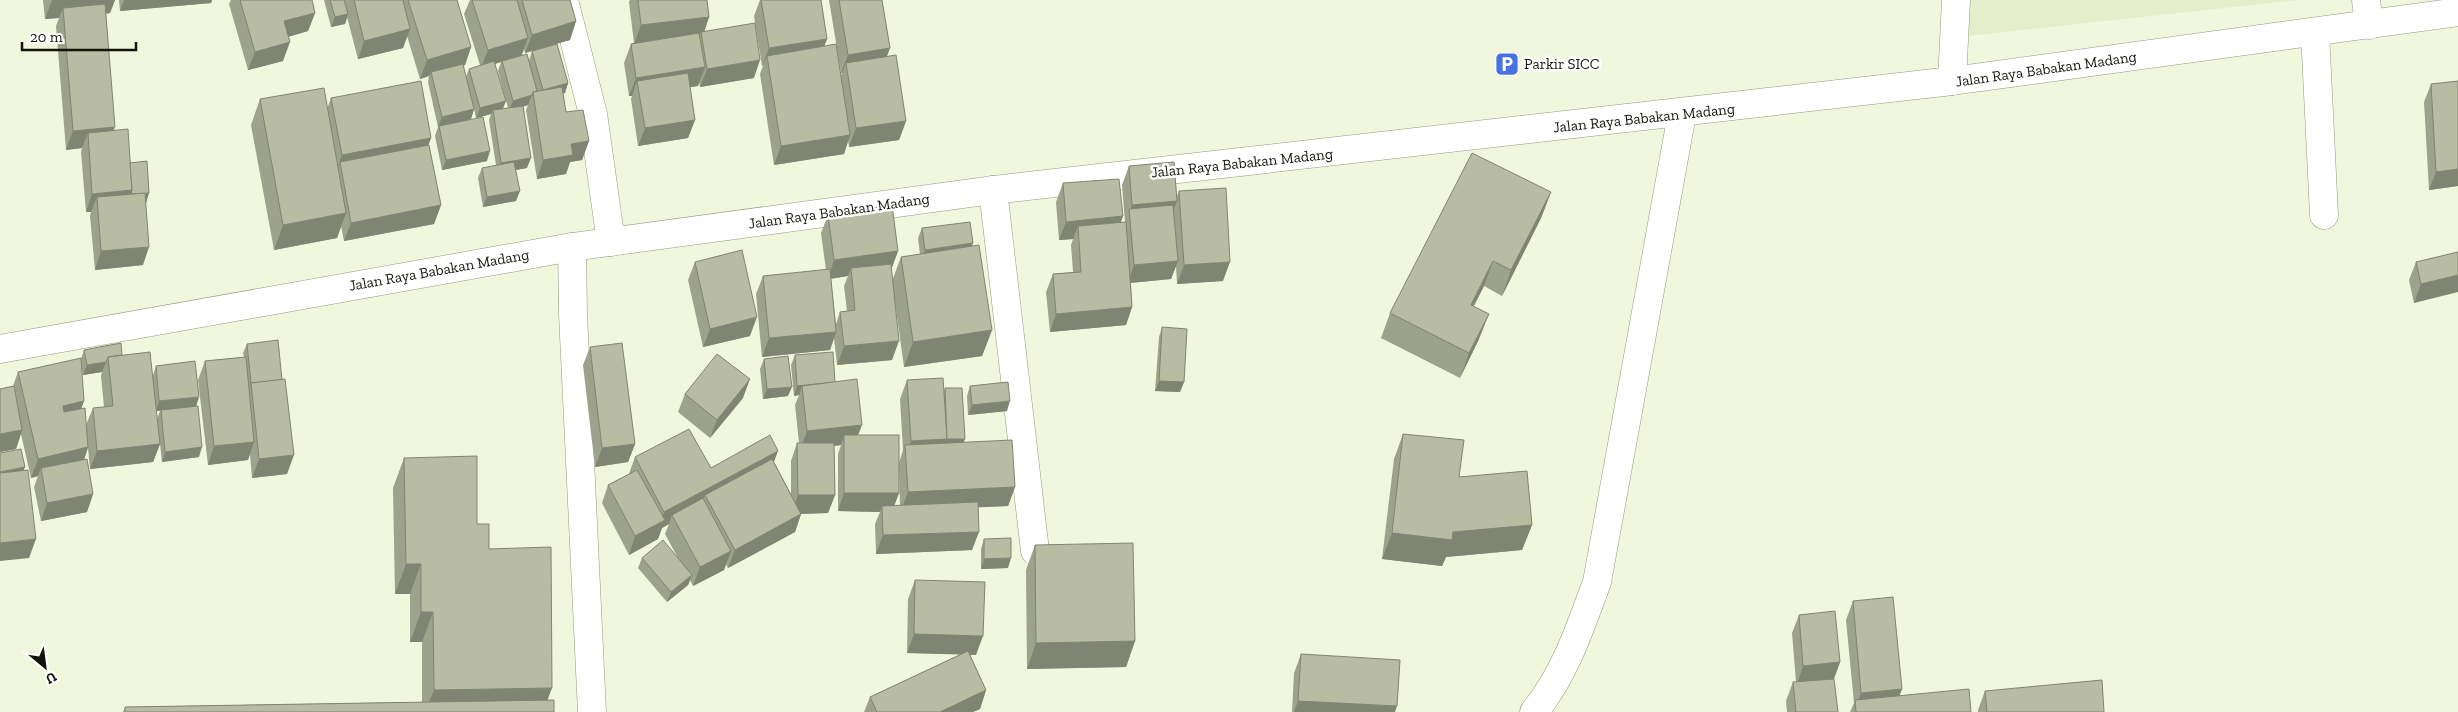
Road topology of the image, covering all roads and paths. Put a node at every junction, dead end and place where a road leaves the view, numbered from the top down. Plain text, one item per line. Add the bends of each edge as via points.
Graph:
1 (564, 0) edge
2 (1956, 0) edge
3 (2458, 12) edge
4 (2367, 13) edge
5 (2315, 32) junction
6 (1952, 82) junction
7 (1682, 114) junction
8 (993, 190) junction
9 (2324, 215) dead end
10 (612, 242) junction
11 (572, 247) junction
12 (0, 349) edge
13 (1035, 551) edge
14 (592, 712) edge
15 (1534, 712) edge

1 - 10 main road via 593,114
2 - 6 main road
3 - 4 main road, Jalan Raya Babakan Madang
4 - 5 main road, Jalan Raya Babakan Madang
5 - 6 main road, Jalan Raya Babakan Madang
5 - 9 main road
6 - 7 main road, Jalan Raya Babakan Madang
7 - 8 main road, Jalan Raya Babakan Madang
7 - 15 main road via 1597,582 1573,646 1548,694
8 - 10 main road, Jalan Raya Babakan Madang
8 - 13 main road
10 - 11 main road, Jalan Raya Babakan Madang
11 - 12 main road, Jalan Raya Babakan Madang
11 - 14 main road

